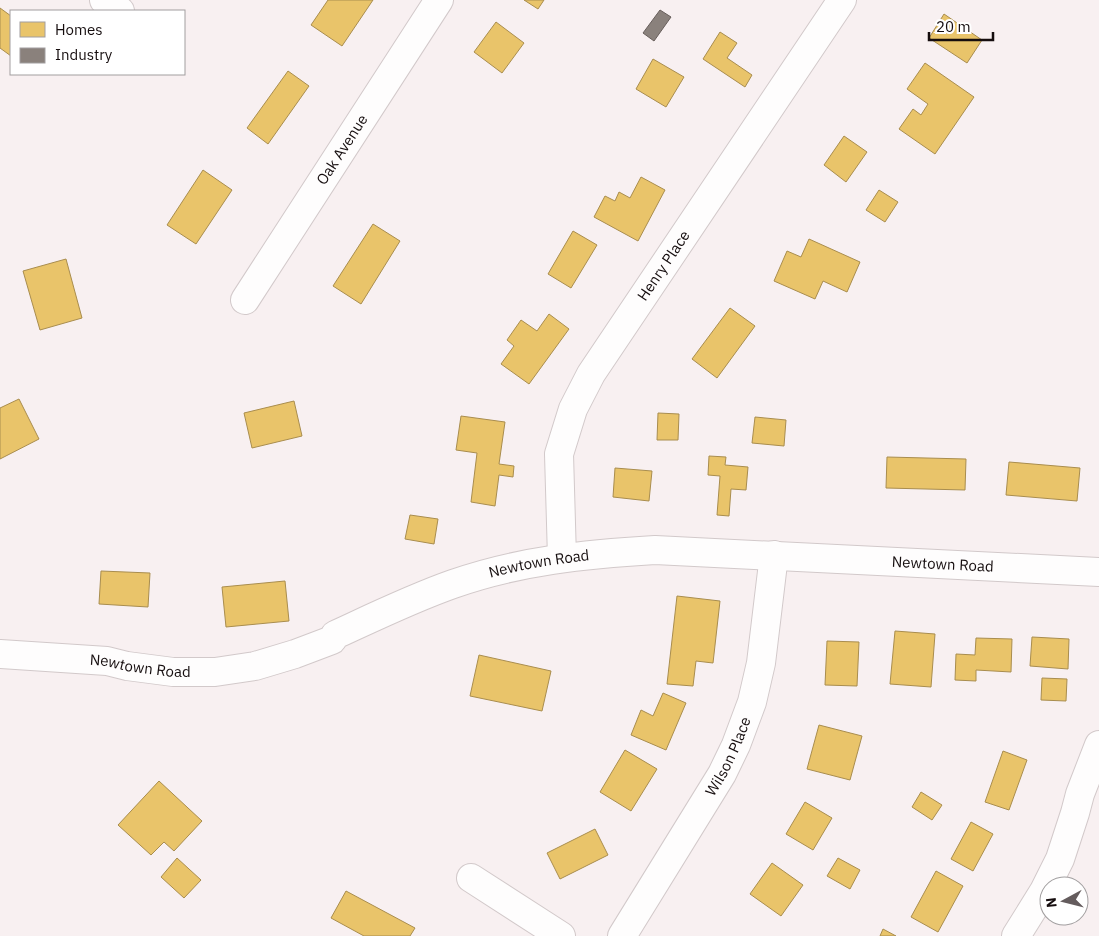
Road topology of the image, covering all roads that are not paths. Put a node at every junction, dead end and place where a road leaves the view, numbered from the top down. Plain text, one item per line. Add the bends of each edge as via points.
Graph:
1 (104, 0) edge
2 (439, 0) edge
3 (842, 0) edge
4 (119, 10) edge
5 (245, 300) dead end
6 (774, 555) junction
7 (562, 558) junction
8 (1099, 572) edge
9 (0, 654) edge
10 (1099, 745) edge
11 (471, 878) dead end
12 (561, 936) edge
13 (622, 936) edge
14 (1016, 936) edge

1 - 4 street
2 - 5 street, Oak Avenue
3 - 7 street, Henry Place via 591,374 573,409 559,454
6 - 7 street, Newtown Road via 655,550
6 - 8 street, Newtown Road
6 - 13 street, Wilson Place via 761,663 752,702 736,745 722,774
7 - 9 street, Newtown Road via 508,568 454,584 402,604 335,635 332,640 256,666 214,672 173,672 107,661
10 - 14 street via 1060,858
11 - 12 street

